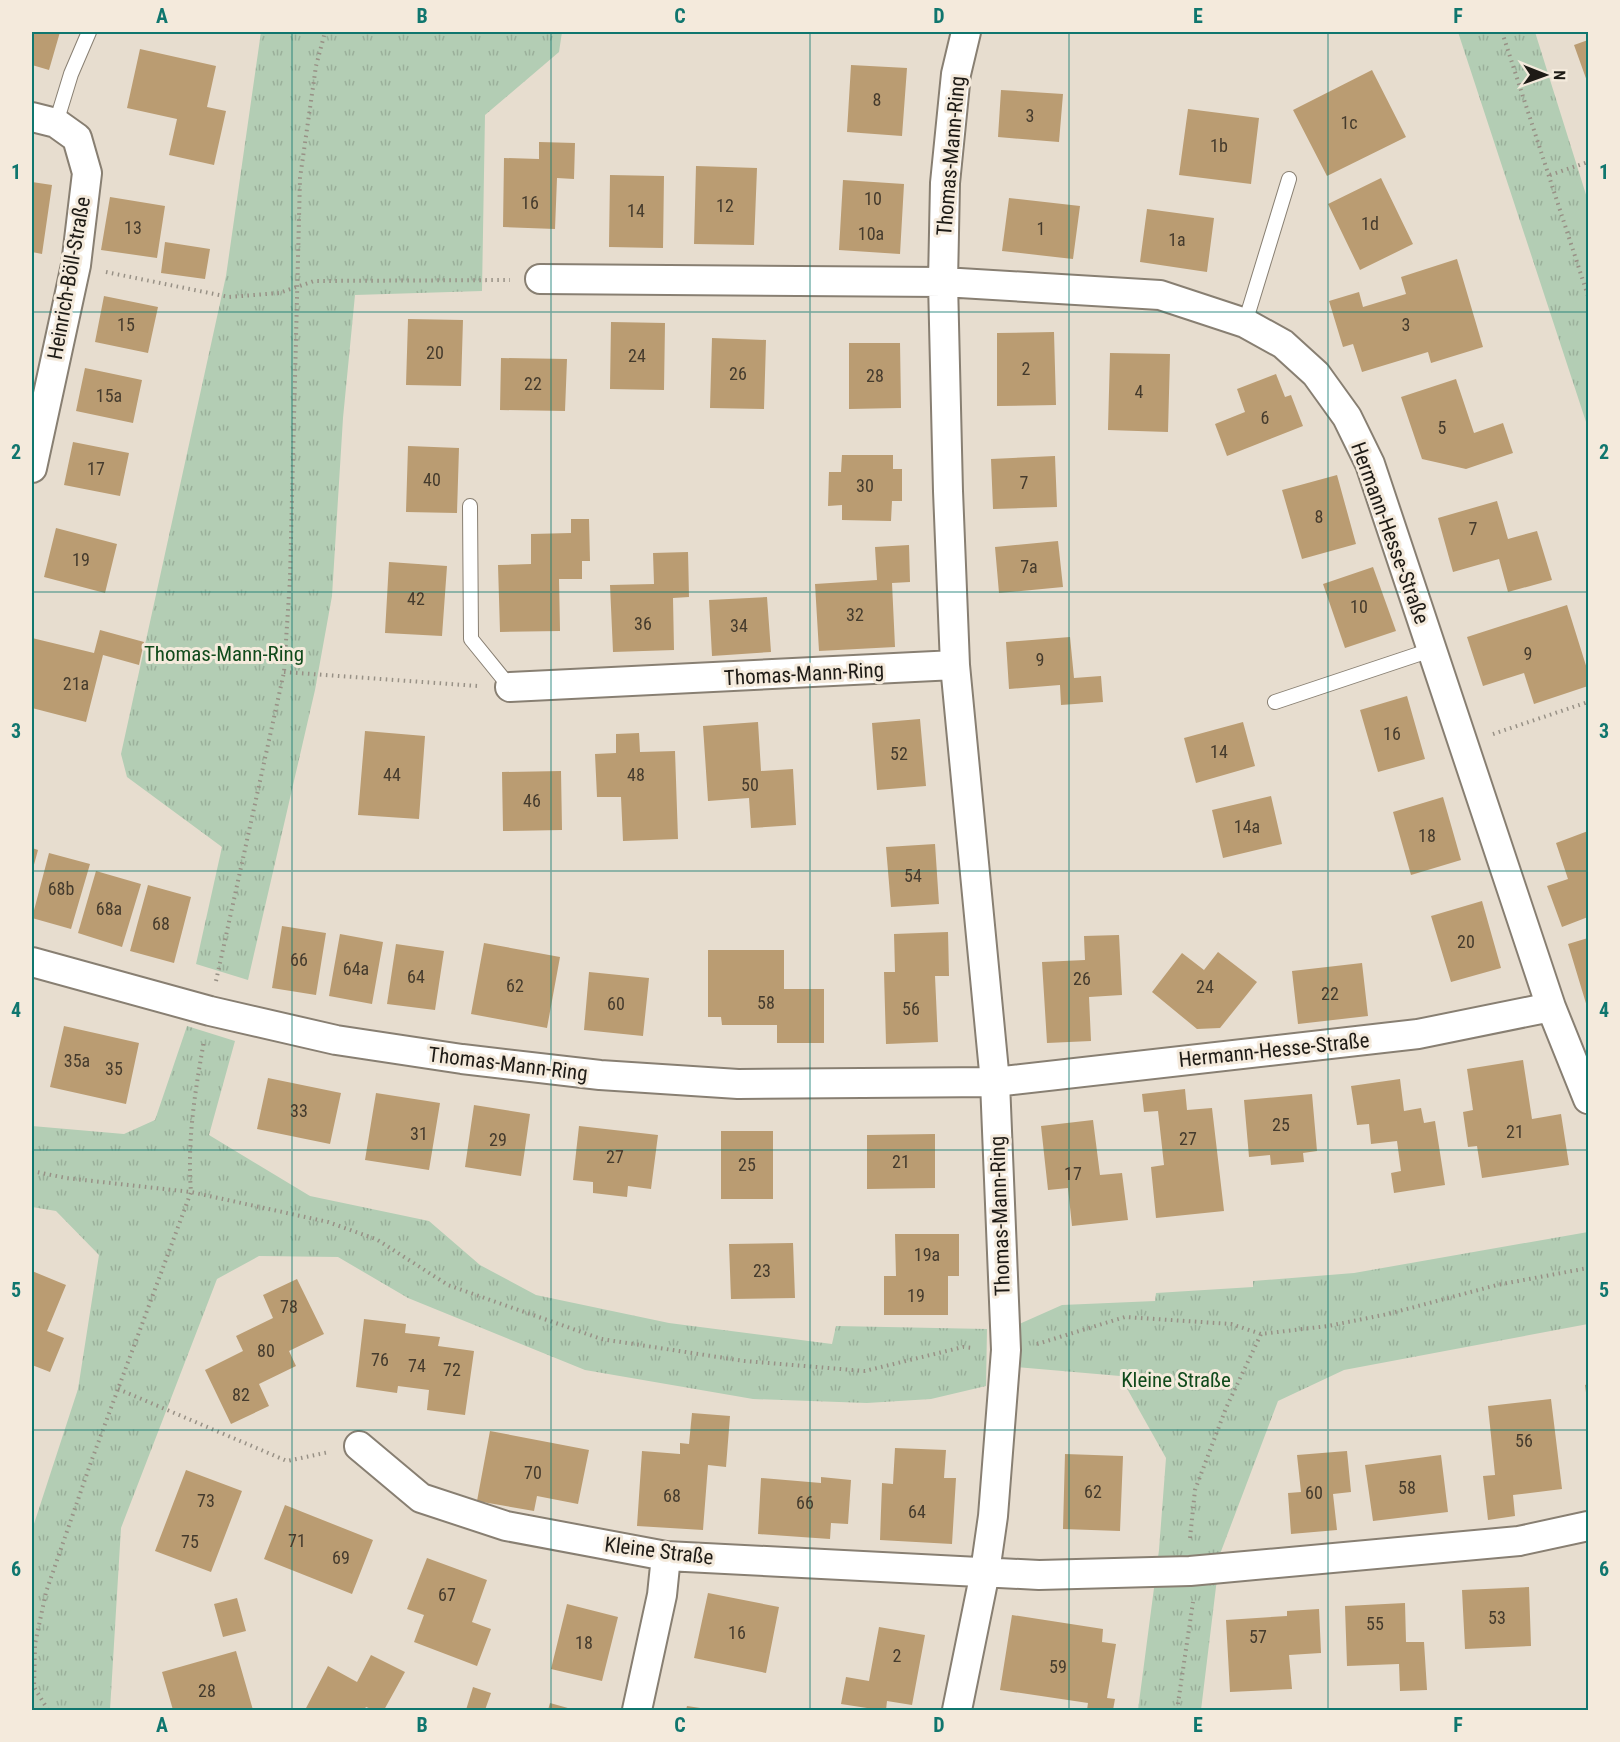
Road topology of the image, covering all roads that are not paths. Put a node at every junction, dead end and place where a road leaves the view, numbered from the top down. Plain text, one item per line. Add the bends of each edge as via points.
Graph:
1 (89, 32) edge
2 (966, 32) edge
3 (44, 120) edge
4 (1289, 179) dead end
5 (540, 279) road end
6 (943, 282) junction
7 (1245, 323) junction
8 (32, 468) edge
9 (470, 506) dead end
10 (1431, 650) junction
11 (955, 665) junction
12 (510, 687) joint
13 (1275, 702) dead end
14 (32, 962) edge
15 (1551, 1007) junction
16 (995, 1082) junction
17 (1588, 1100) edge
18 (359, 1446) road end
19 (1588, 1526) edge
20 (666, 1556) junction
21 (985, 1572) junction
22 (637, 1710) edge
23 (957, 1710) edge

1 - 3 lane via 71,74
2 - 6 street, Thomas-Mann-Ring via 956,74 945,183
3 - 8 street, Heinrich-Böll-Straße via 77,138 87,173 76,265
4 - 7 lane
5 - 6 street
6 - 7 street, Hermann-Hesse-Straße via 1160,295
6 - 11 street, Thomas-Mann-Ring
7 - 10 street, Hermann-Hesse-Straße via 1283,344 1316,374 1347,417 1370,464
9 - 12 lane via 471,639
10 - 13 lane
10 - 15 street, Hermann-Hesse-Straße
11 - 12 street, Thomas-Mann-Ring
11 - 16 street, Thomas-Mann-Ring
14 - 16 street, Thomas-Mann-Ring via 210,1011 336,1040 462,1059 600,1075 738,1084
15 - 16 street, Hermann-Hesse-Straße via 1418,1034
15 - 17 street, Hermann-Hesse-Straße
16 - 21 street, Thomas-Mann-Ring via 1006,1350
18 - 20 street, Kleine Straße via 421,1498 506,1526
19 - 21 street, Kleine Straße via 1519,1541 1190,1571 1039,1575
20 - 21 street, Kleine Straße
20 - 22 street via 662,1595
21 - 23 street

